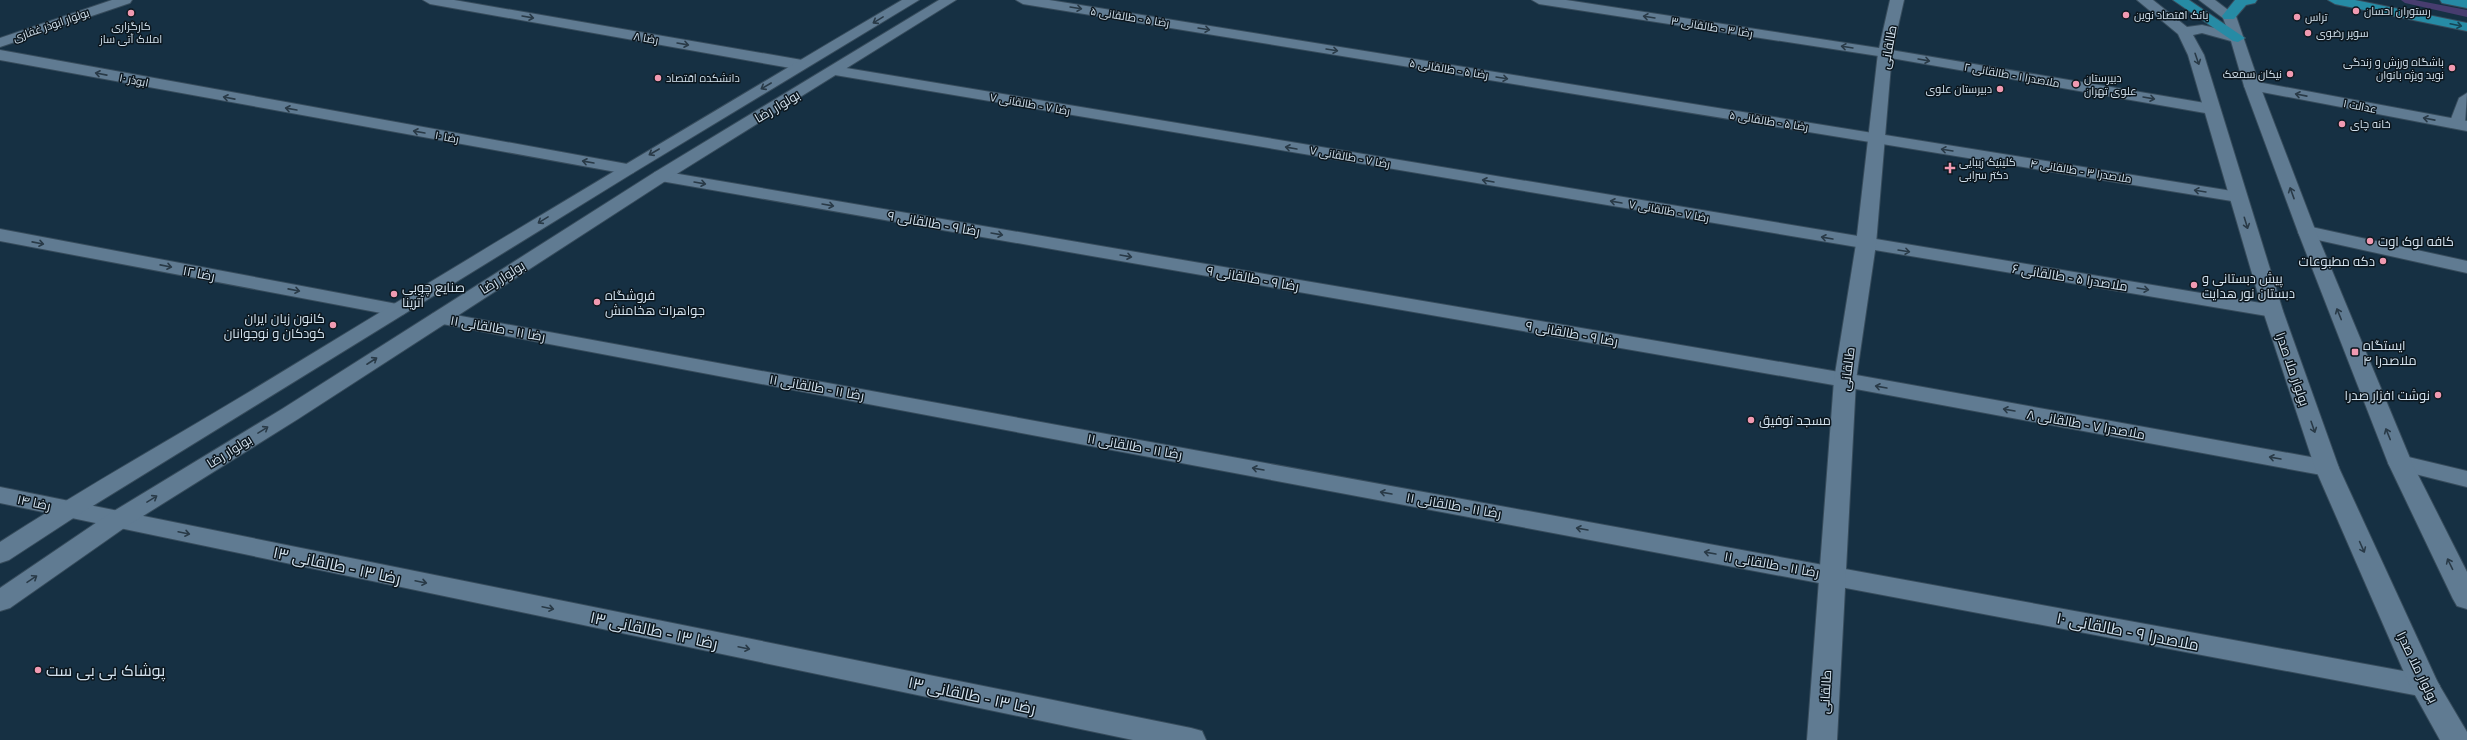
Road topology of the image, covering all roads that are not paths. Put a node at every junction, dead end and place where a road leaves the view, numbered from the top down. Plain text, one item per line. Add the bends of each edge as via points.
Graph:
1 (85, 0) edge
2 (125, 0) edge
3 (430, 0) edge
4 (912, 0) edge
5 (949, 0) edge
6 (1023, 0) edge
7 (1539, 0) edge
8 (1897, 0) edge
9 (2144, 0) edge
10 (2180, 0) edge
11 (2206, 0) edge
12 (2250, 0) edge
13 (2335, 0) edge
14 (2386, 0) edge
15 (2447, 0) edge
16 (2467, 4) edge
17 (2229, 16) junction
18 (2428, 19) junction
19 (2467, 27) edge
20 (0, 29) edge
21 (2184, 32) junction
22 (2238, 38) junction
23 (0, 43) edge
24 (1885, 53) junction
25 (0, 55) edge
26 (802, 65) junction
27 (834, 71) junction
28 (2252, 86) junction
29 (2467, 98) edge
30 (267, 105) joint
31 (2211, 109) junction
32 (2462, 125) edge
33 (1876, 138) junction
34 (627, 169) junction
35 (661, 176) junction
36 (2238, 197) junction
37 (2306, 232) junction
38 (0, 235) edge
39 (1866, 244) junction
40 (2467, 268) edge
41 (397, 310) junction
42 (2273, 311) junction
43 (439, 318) junction
44 (1845, 380) junction
45 (2400, 463) junction
46 (2327, 468) junction
47 (2467, 479) edge
48 (0, 495) edge
49 (68, 509) junction
50 (118, 520) junction
51 (0, 554) edge
52 (1831, 575) junction
53 (2467, 599) edge
54 (0, 601) edge
55 (2425, 686) junction
56 (1191, 740) edge
57 (1822, 740) edge
58 (2456, 740) edge

1 - 20 street, بولوار ابوذر غفاری
2 - 23 street, بولوار ابوذر غفاری
3 -> 26 street, رضا ۸
4 -> 26 street, بولوار رضا
5 - 27 street, بولوار رضا
6 -> 33 street, رضا ۵ - طالقانی ۵
24 -> 7 street, رضا ۳ - طالقانی ۳
8 - 24 street, طالقانی
9 - 21 street, بولوار ملا صدرا
10 - 22 main road
11 - 17 street
12 - 17 main road via 2242,1
13 - 18 main road
14 - 18 main road via 2401,9
15 - 16 main road
17 - 22 street
18 -> 19 main road
21 - 22 street via 2202,29
21 -> 31 street, بولوار ملا صدرا via 2196,55
22 - 28 street
24 -> 31 street, ملاصدرا ۱ - طالقانی ۲
24 - 33 street, طالقانی
30 -> 25 street, ابوذر ۱۰
26 -> 34 street, بولوار رضا
27 - 35 street, بولوار رضا
39 -> 27 street, رضا ۷ - طالقانی ۷
32 -> 28 street, عدالت ۱
37 -> 28 street
29 - 32 street
34 -> 30 street, رضا ۱۰
31 - 36 street, بولوار ملا صدرا
36 -> 33 street, ملاصدرا ۳ - طالقانی ۴
33 - 39 street, طالقانی
34 - 35 street, رضا ۱۰
34 -> 41 street, بولوار رضا
35 - 43 street, بولوار رضا
35 -> 44 street, رضا ۹ - طالقانی ۹
36 -> 42 street, بولوار ملا صدرا
37 - 40 street
45 -> 37 street
38 -> 41 street, رضا ۱۲
39 -> 42 street, ملاصدرا ۵ - طالقانی ۶
39 - 44 street, طالقانی
41 - 49 street, بولوار رضا
42 -> 46 street, بولوار ملا صدرا
50 -> 43 street, بولوار رضا
52 -> 43 street, رضا ۱۱ - طالقانی ۱۱
46 -> 44 street, ملاصدرا ۷ - طالقانی ۸
44 - 52 street, طالقانی
45 - 47 street
53 -> 45 street
46 -> 55 street, بولوار ملا صدرا
48 - 49 street, رضا ۱۴
49 - 50 street, رضا ۱۴
49 - 51 street, بولوار رضا
54 -> 50 street, بولوار رضا
50 -> 56 street, رضا ۱۳ - طالقانی ۱۳
52 - 55 street, ملاصدرا ۹ - طالقانی ۱۰
52 - 57 street, طالقانی
55 - 58 street, بولوار ملا صدرا

